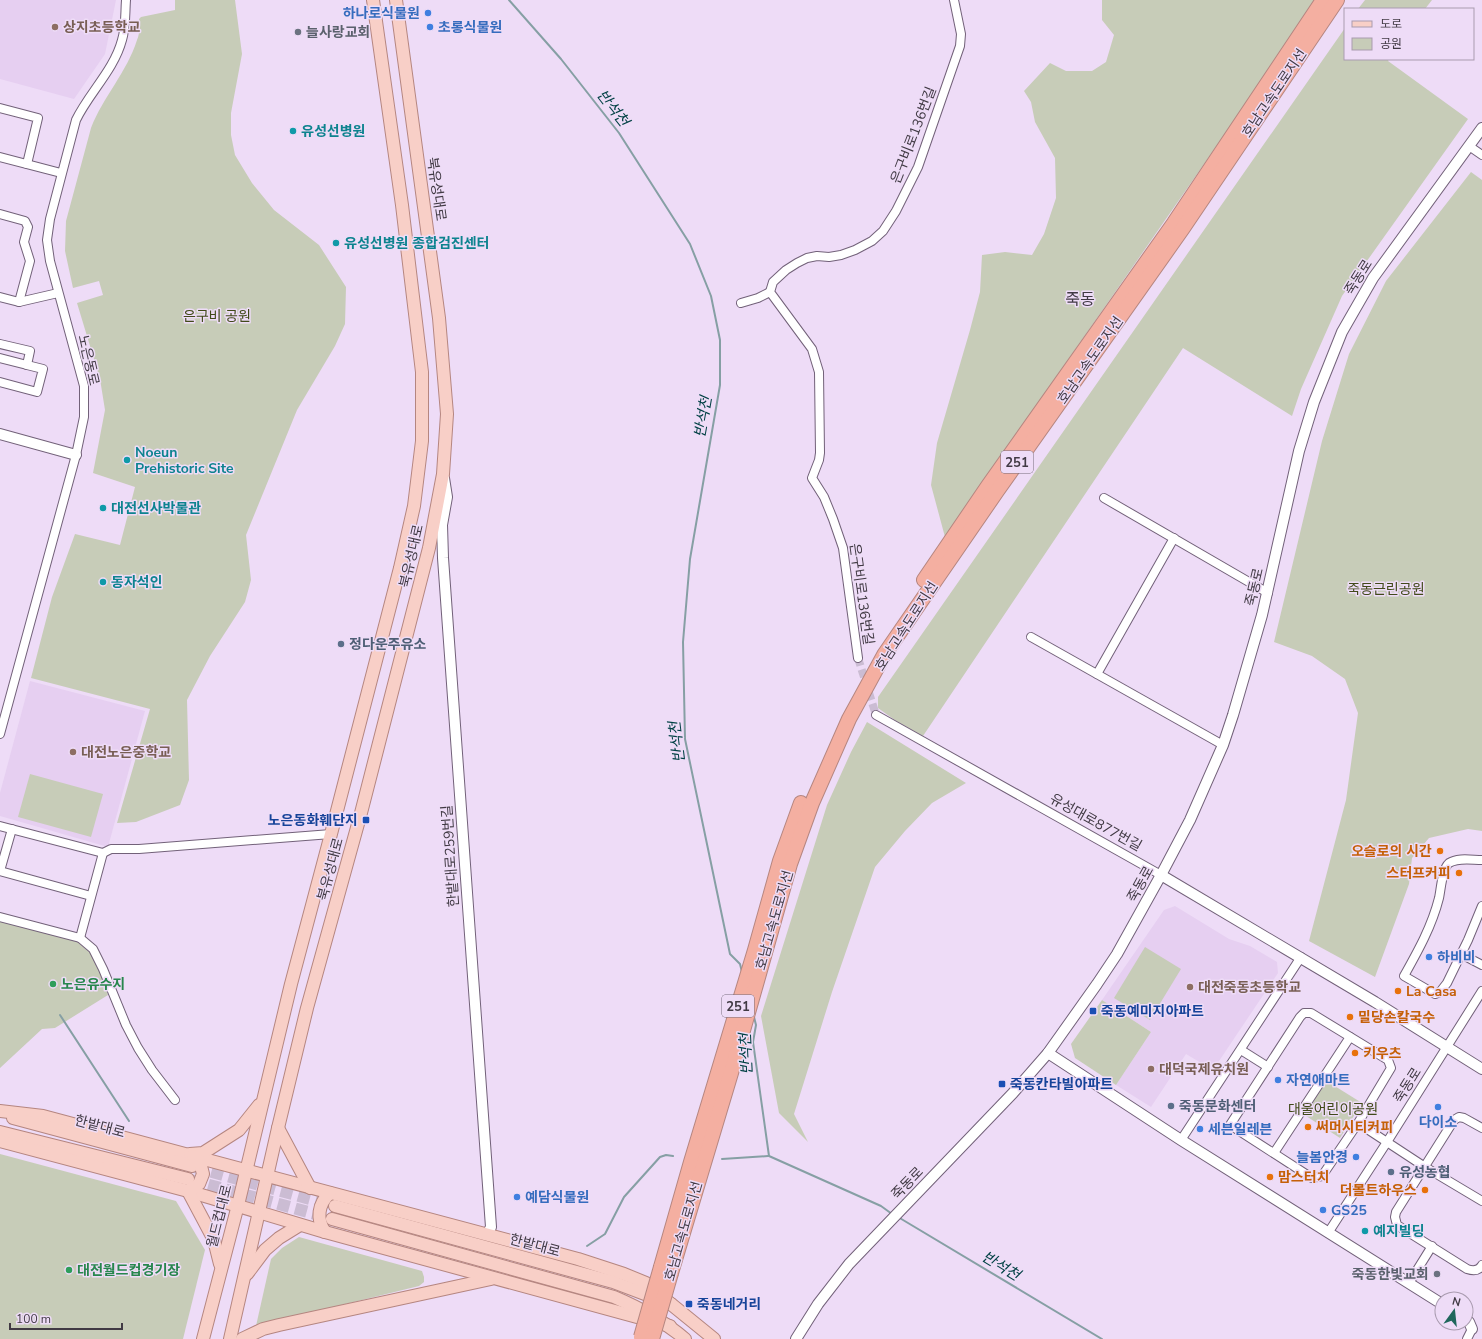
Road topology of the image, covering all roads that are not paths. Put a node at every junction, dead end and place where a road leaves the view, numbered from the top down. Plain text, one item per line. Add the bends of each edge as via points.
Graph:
1 (126, 0) edge
2 (374, 0) edge
3 (396, 0) edge
4 (954, 0) edge
5 (1324, 0) edge
6 (1337, 0) edge
7 (0, 108) edge
8 (1482, 128) edge
9 (1470, 146) junction
10 (1482, 155) edge
11 (0, 157) edge
12 (27, 164) junction
13 (61, 173) junction
14 (0, 214) edge
15 (770, 292) junction
16 (58, 293) junction
17 (0, 297) edge
18 (19, 302) junction
19 (741, 303) dead end
20 (0, 344) edge
21 (0, 358) edge
22 (27, 365) junction
23 (0, 382) edge
24 (0, 434) edge
25 (76, 455) junction
26 (443, 474) junction
27 (1104, 498) dead end
28 (1174, 538) junction
29 (1268, 593) junction
30 (1031, 637) dead end
31 (858, 658) tunnel mouth
32 (1097, 674) junction
33 (876, 715) tunnel mouth
34 (0, 734) edge
35 (1223, 745) junction
36 (0, 826) edge
37 (12, 829) junction
38 (331, 834) junction
39 (102, 853) junction
40 (1482, 860) edge
41 (0, 871) edge
42 (1161, 875) junction
43 (91, 896) junction
44 (1482, 906) edge
45 (0, 917) edge
46 (80, 938) junction
47 (759, 954) junction
48 (1461, 954) junction
49 (1300, 957) junction
50 (1482, 965) edge
51 (1482, 991) edge
52 (1350, 1037) junction
53 (1447, 1048) junction
54 (1241, 1050) junction
55 (1048, 1053) junction
56 (1268, 1067) junction
57 (1482, 1069) edge
58 (174, 1100) dead end
59 (262, 1101) junction
60 (0, 1111) edge
61 (0, 1115) edge
62 (1358, 1123) junction
63 (278, 1128) junction
64 (1482, 1128) edge
65 (0, 1132) edge
66 (0, 1140) edge
67 (1180, 1140) junction
68 (1387, 1142) junction
69 (1274, 1153) junction
70 (190, 1159) junction
71 (1425, 1167) junction
72 (246, 1171) junction
73 (267, 1176) junction
74 (188, 1185) junction
75 (310, 1188) junction
76 (330, 1193) junction
77 (1482, 1201) edge
78 (238, 1206) junction
79 (335, 1206) tunnel mouth
80 (260, 1212) junction
81 (332, 1219) tunnel mouth
82 (300, 1225) junction
83 (325, 1232) junction
84 (1328, 1233) junction
85 (487, 1235) junction
86 (1432, 1246) junction
87 (1482, 1266) edge
88 (221, 1270) junction
89 (666, 1270) junction
90 (245, 1277) junction
91 (494, 1278) junction
92 (1409, 1283) junction
93 (1434, 1299) edge
94 (671, 1304) junction
95 (670, 1326) junction
96 (645, 1338) edge
97 (203, 1339) edge
98 (230, 1339) edge
99 (242, 1339) edge
100 (685, 1339) edge
101 (714, 1339) edge
102 (796, 1339) edge

1 - 13 street, 노은동로 via 125,24 117,53 82,106
2 - 38 main road, 북유성대로 via 422,372 422,441 414,506 398,576
3 - 26 main road, 북유성대로 via 439,318 447,414
4 - 15 street, 은구비로136번길 via 961,34 960,46 918,167 890,222 872,241 855,250 841,255 807,258 797,263 773,282
5 - 47 highway, 호남고속도로지선 / 251 via 1174,223 988,486 874,653 803,799 780,861
6 - 47 highway, 호남고속도로지선 / 251 via 1184,228 884,655 849,719 812,803
7 - 12 street via 38,118
8 - 9 street, 죽동로
9 - 10 street
9 - 29 street, 죽동로 via 1373,278 1342,332 1314,402 1299,451
11 - 12 street
12 - 13 street
13 - 16 street, 노은동로 via 47,240
14 - 18 street via 25,220 28,227 24,242 30,261
15 - 19 street
15 - 31 street, 은구비로136번길 via 812,349 817,361 820,453 812,478 824,497 843,548
16 - 18 street
16 - 25 street, 노은동로 via 84,386 84,417
17 - 18 street
20 - 22 street via 30,351
21 - 22 street
22 - 23 street via 43,369 37,392
24 - 25 street
25 - 34 street, 노은동로
26 - 63 main road, 북유성대로 via 429,548 307,1008
26 - 85 street, 한밭대로259번길 via 447,498 442,535 491,1227
27 - 28 street
28 - 29 street
28 - 32 street
29 - 35 street, 죽동로
30 - 32 street
32 - 35 street
33 - 42 street, 유성대로877번길
35 - 42 street, 죽동로 via 1190,820
36 - 37 street
37 - 39 street
37 - 41 street
38 - 39 street, 북유성대로 via 111,849
38 - 59 main road, 북유성대로 via 290,984
39 - 43 street
40 - 48 street via 1456,860 1448,864 1443,871 1432,922 1404,976 1435,994 1447,983
41 - 43 street
42 - 49 street, 유성대로877번길
42 - 55 street, 죽동로 via 1097,984
43 - 46 street
44 - 48 street
45 - 46 street
46 - 58 street via 93,949 138,1048
47 - 89 highway, 호남고속도로지선 / 251 via 722,1062
47 - 89 highway, 호남고속도로지선 / 251 via 731,1073
48 - 50 street
49 - 53 street, 유성대로877번길
49 - 54 street
51 - 53 street, 죽동로
52 - 56 street via 1312,1013 1304,1013
52 - 62 street via 1388,1060 1391,1068
52 - 69 street
53 - 57 street, 유성대로877번길
53 - 68 street, 죽동로
54 - 56 street
54 - 67 street
55 - 67 street
55 - 102 street, 죽동로 via 849,1264 818,1304
56 - 69 street via 1230,1125
59 - 70 main road via 239,1130
59 - 72 main road, 월드컵대로
60 - 70 main road via 43,1116
61 - 70 main road, 한밭대로
62 - 68 street
62 - 69 street via 1322,1176 1312,1178
63 - 73 main road
63 - 75 main road
64 - 71 street via 1464,1118 1454,1120
65 - 74 main road
66 - 74 main road
67 - 84 street
68 - 71 street
68 - 84 street, 죽동로
70 - 72 main road
70 - 74 main road via 200,1162 203,1174 199,1184 193,1189
71 - 77 street
71 - 86 street via 1395,1217 1397,1225
72 - 73 main road
72 - 78 main road, 월드컵대로
73 - 75 main road
73 - 80 main road
74 - 78 main road
74 - 88 main road via 214,1240
75 - 76 main road
76 - 83 main road via 324,1200 319,1215 320,1224
76 - 85 main road
78 - 80 main road
78 - 88 main road, 월드컵대로
79 - 94 main road, 한밭대로 via 613,1282
80 - 82 main road
80 - 90 main road
81 - 95 main road, 한밭대로 via 614,1297 636,1306
82 - 83 main road
82 - 90 main road via 265,1250
83 - 91 main road
84 - 92 street
85 - 94 main road via 624,1274 646,1283
86 - 87 street via 1467,1269 1477,1270
86 - 92 street
88 - 97 main road, 월드컵대로
89 - 96 highway, 호남고속도로지선 / 251, bridge
90 - 98 main road
91 - 95 main road
91 - 99 main road via 278,1325
92 - 93 street
94 - 101 main road, 한밭대로
95 - 100 main road, 한밭대로

